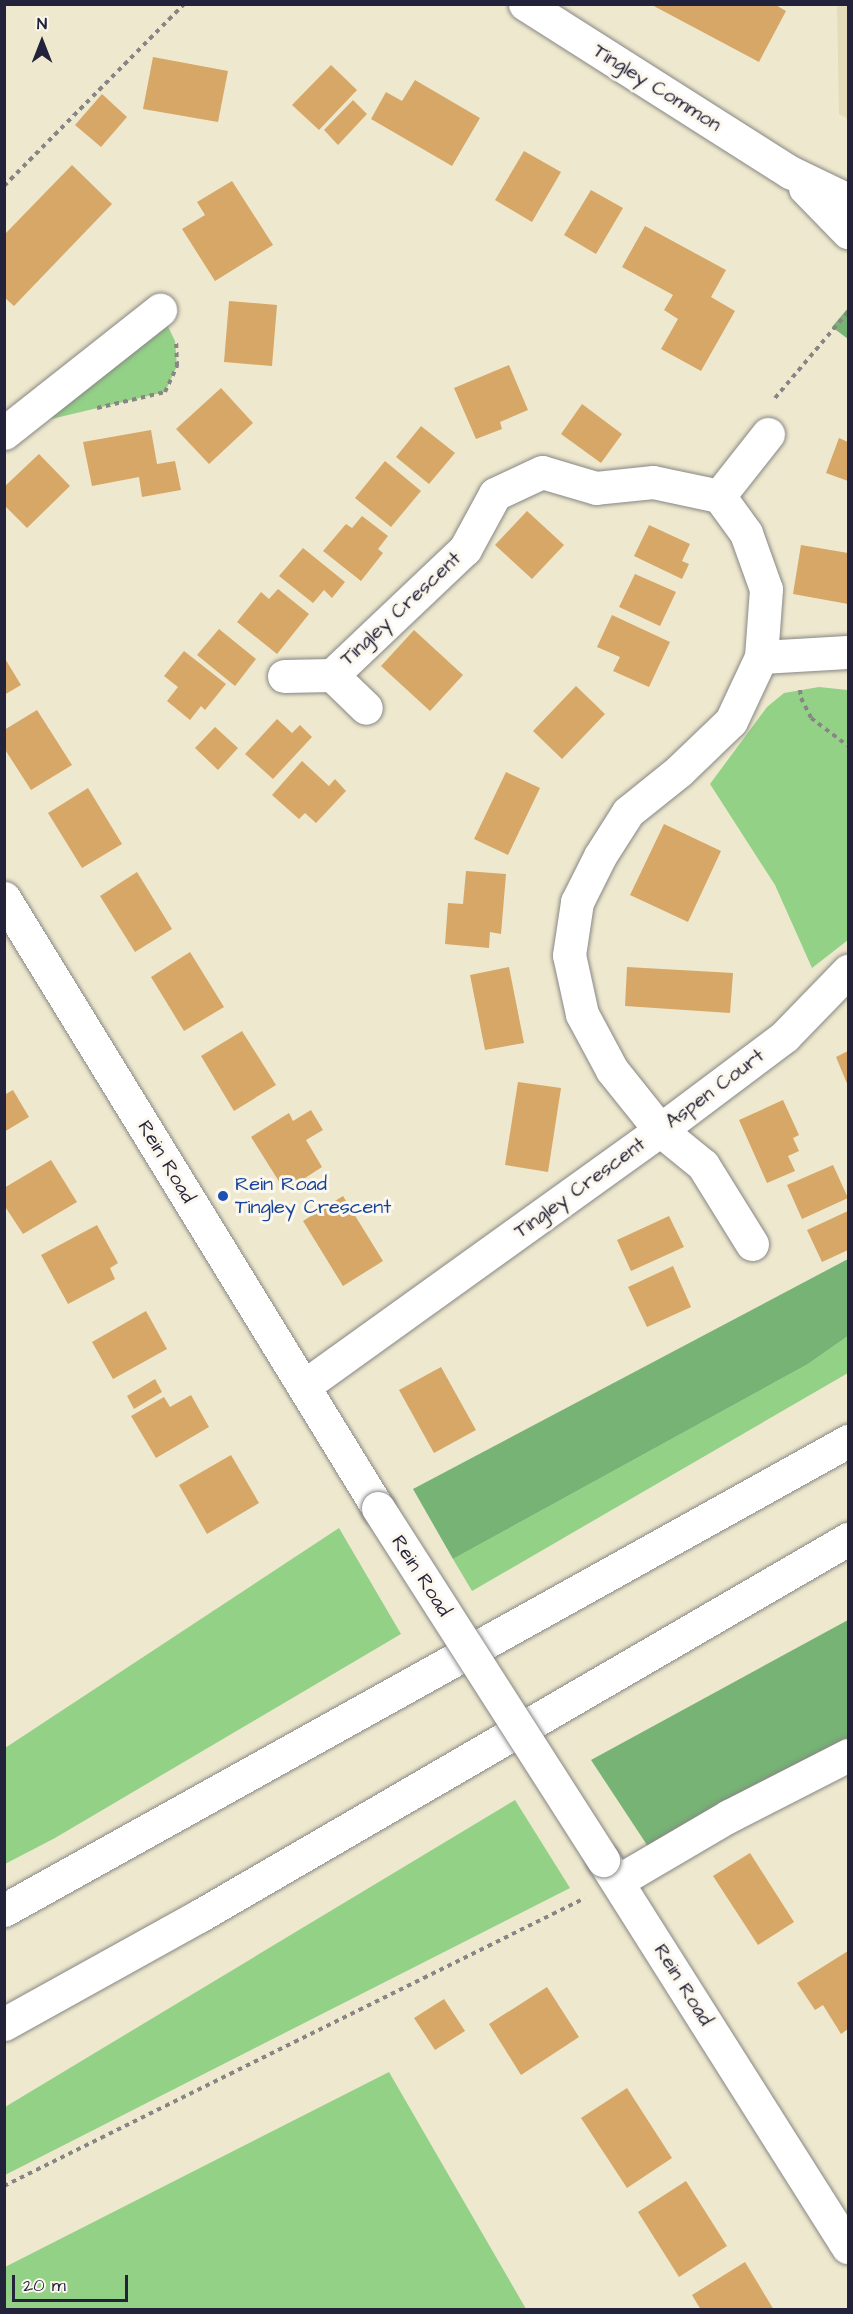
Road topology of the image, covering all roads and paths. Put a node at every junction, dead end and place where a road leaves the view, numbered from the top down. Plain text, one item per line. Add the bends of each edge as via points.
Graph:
1 (184, 4) edge
2 (525, 4) edge
3 (789, 172) junction
4 (4, 186) edge
5 (849, 200) edge
6 (849, 232) edge
7 (160, 310) dead end
8 (849, 312) edge
9 (4, 432) edge
10 (768, 434) joint
11 (719, 496) junction
12 (849, 652) edge
13 (800, 656) junction
14 (761, 657) junction
15 (332, 675) junction
16 (284, 676) dead end
17 (366, 708) dead end
18 (849, 746) edge
19 (4, 898) edge
20 (849, 971) edge
21 (660, 1130) junction
22 (752, 1244) dead end
23 (304, 1386) junction
24 (849, 1441) edge
25 (849, 1539) edge
26 (849, 1755) edge
27 (610, 1871) junction
28 (4, 1910) edge
29 (4, 2024) edge
30 (4, 2186) edge
31 (849, 2247) edge

1 - 4 path
2 - 3 main road, Tingley Common
3 - 5 main road, Tingley Common
3 - 6 main road, Tingley Common
7 - 9 main road
8 - 10 path via 753,423
10 - 11 main road
11 - 14 main road, Tingley Crescent via 746,533 765,588
11 - 15 main road, Tingley Crescent via 653,482 596,488 542,472 495,494 465,549
12 - 13 main road
13 - 14 main road
13 - 18 path via 801,698 811,718
14 - 21 main road, Tingley Crescent via 731,721 679,771 628,812 577,902 569,955 582,1014 612,1070
15 - 16 main road, Tingley Crescent
15 - 17 main road, Tingley Crescent
19 - 23 main road, Rein Road
20 - 21 main road, Aspen Court via 785,1036
21 - 22 main road, Aspen Court via 703,1166
21 - 23 main road, Tingley Crescent
23 - 27 main road, Rein Road, bridge
24 - 28 main road
25 - 29 main road via 199,1916
26 - 27 main road
27 - 30 path
27 - 31 main road, Rein Road

